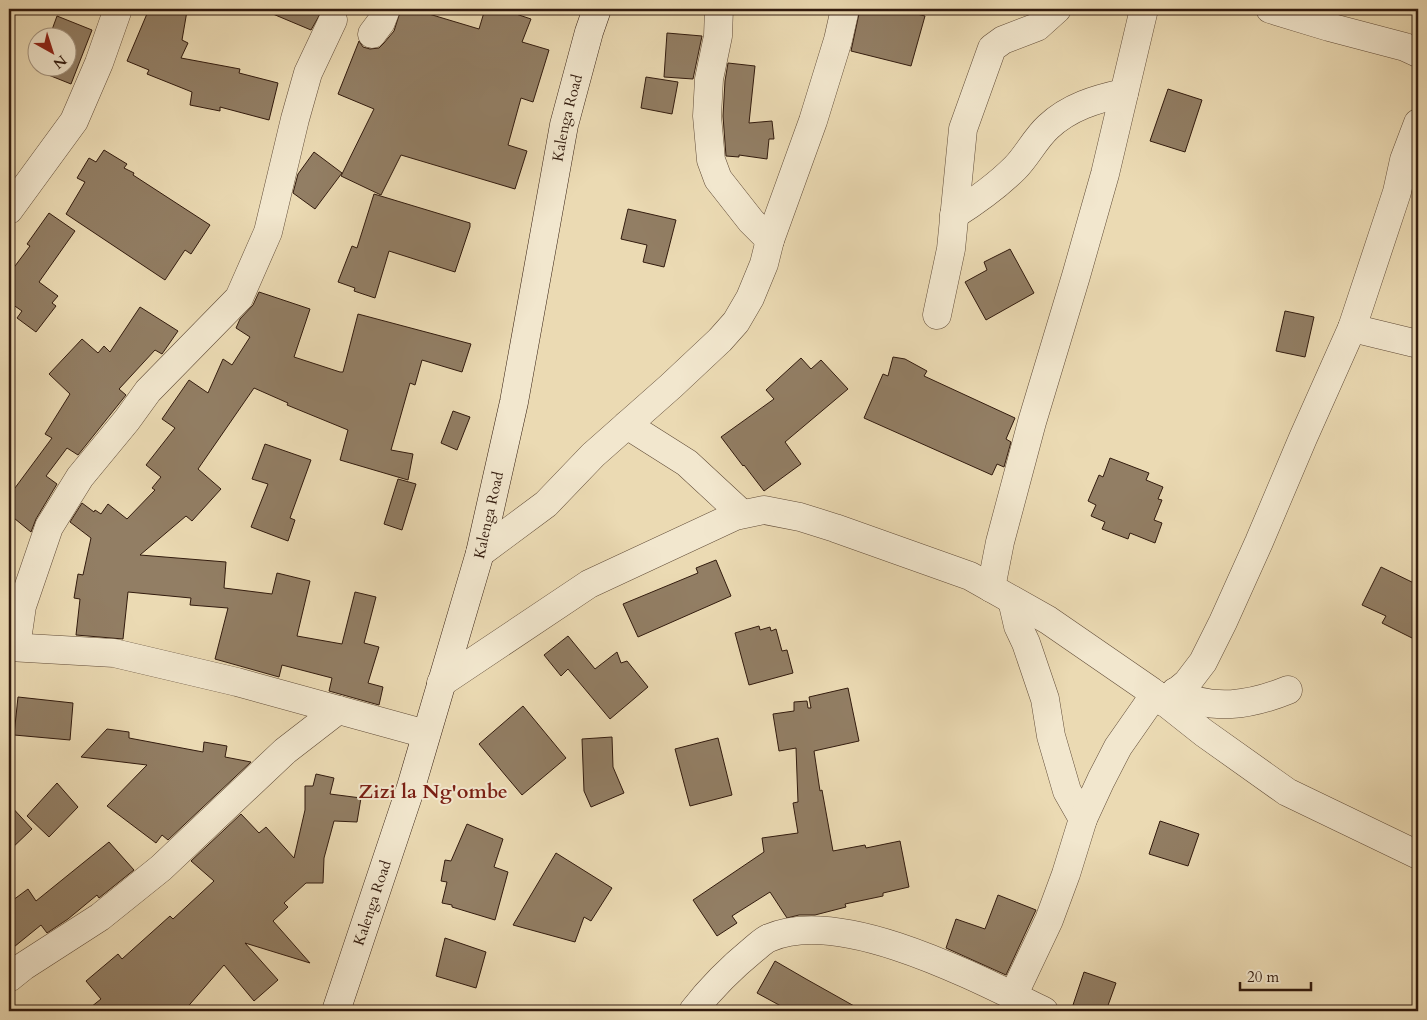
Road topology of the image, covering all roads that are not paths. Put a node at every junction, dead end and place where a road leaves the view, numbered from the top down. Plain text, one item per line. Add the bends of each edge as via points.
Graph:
1 (118, 9) edge
2 (386, 9) edge
3 (597, 9) edge
4 (719, 9) edge
5 (845, 9) edge
6 (1056, 9) edge
7 (1144, 9) edge
8 (1270, 9) edge
9 (333, 20) dead end
10 (372, 34) dead end
11 (1418, 53) edge
12 (1124, 93) junction
13 (1418, 123) edge
14 (9, 210) edge
15 (954, 215) junction
16 (770, 240) junction
17 (936, 315) dead end
18 (1352, 328) junction
19 (1418, 344) edge
20 (627, 425) junction
21 (742, 514) junction
22 (480, 553) junction
23 (1002, 594) junction
24 (12, 647) edge
25 (441, 682) junction
26 (1288, 690) dead end
27 (1165, 696) junction
28 (338, 710) junction
29 (426, 734) junction
30 (1083, 818) junction
31 (1416, 849) edge
32 (9, 978) edge
33 (1013, 996) junction
34 (336, 1011) edge
35 (693, 1011) edge
36 (1044, 1011) edge

1 - 14 street via 74,121
2 - 10 street
3 - 22 street, Kalenga Road via 564,125 514,402
4 - 16 street via 707,116 711,160 718,179
5 - 16 street via 813,121
6 - 15 street via 1037,28 1003,40 992,48 963,129
7 - 12 street
8 - 11 street
9 - 24 street via 308,73 268,232 239,298 148,391 80,477 49,528 22,606
12 - 15 street via 1082,104 1065,114 1048,127 1016,168 978,200
12 - 23 street via 1088,236 1050,358 1000,542
13 - 18 street
15 - 17 street via 951,249
16 - 20 street via 750,298 736,322
18 - 19 street
18 - 27 street via 1203,662 1186,683
20 - 21 street via 687,463
20 - 22 street via 546,504
21 - 23 street via 764,510 800,517 970,576
21 - 25 street via 589,584
22 - 25 street, Kalenga Road
23 - 27 street
23 - 30 street via 1026,643 1045,700 1051,736 1067,791
24 - 28 street via 114,653
25 - 29 street, Kalenga Road
26 - 27 street via 1240,704 1215,705
27 - 30 street via 1118,747
27 - 31 street via 1240,760 1287,792
28 - 29 street
28 - 32 street via 284,751 153,874 100,917
29 - 34 street, Kalenga Road
30 - 33 street via 1049,920
33 - 35 street via 957,969 875,940 828,930 798,930 768,938 740,961
33 - 36 street

